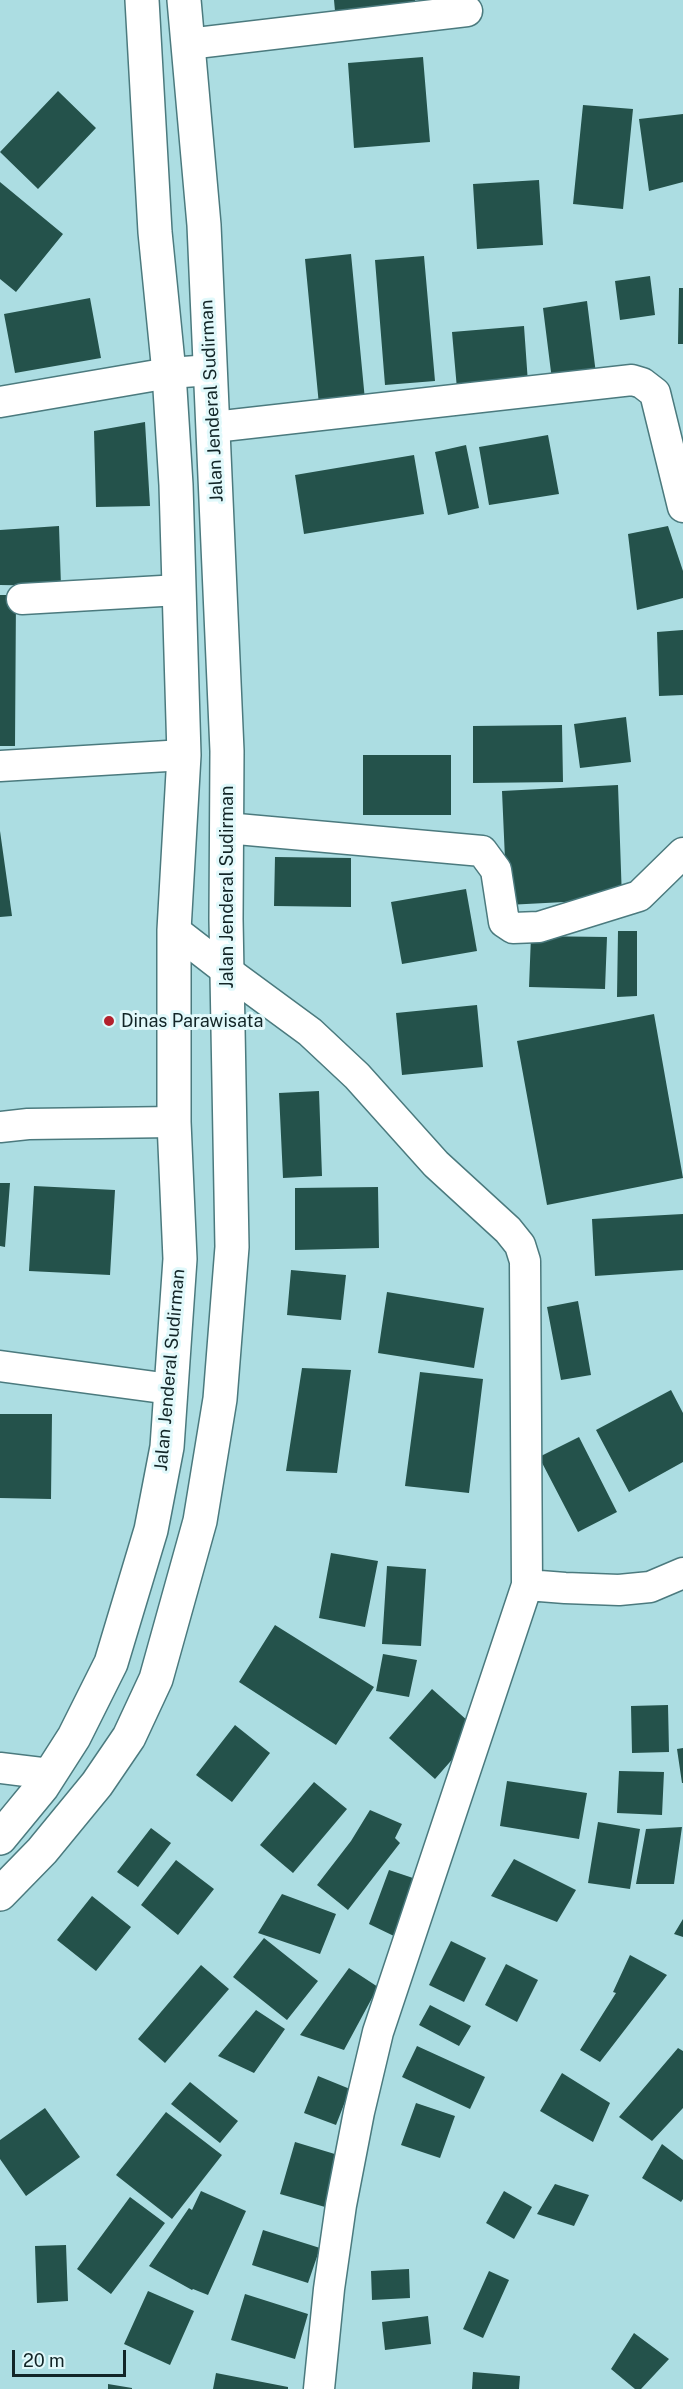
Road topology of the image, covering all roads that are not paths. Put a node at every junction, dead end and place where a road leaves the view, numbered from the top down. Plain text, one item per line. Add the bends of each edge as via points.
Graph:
1 (142, 0) edge
2 (184, 0) edge
3 (467, 11) dead end
4 (188, 44) junction
5 (211, 370) junction
6 (169, 373) junction
7 (0, 402) edge
8 (214, 427) junction
9 (683, 507) edge
10 (178, 590) junction
11 (21, 598) dead end
12 (184, 755) junction
13 (0, 766) edge
14 (226, 828) junction
15 (683, 853) edge
16 (174, 930) junction
17 (227, 971) junction
18 (174, 1122) junction
19 (0, 1127) edge
20 (0, 1366) edge
21 (170, 1389) junction
22 (683, 1573) edge
23 (527, 1585) junction
24 (0, 1768) edge
25 (50, 1774) junction
26 (0, 1838) edge
27 (0, 1894) edge
28 (319, 2389) edge

1 - 6 highway, Jalan Jenderal Sudirman via 155,232
2 - 4 highway, Jalan Jenderal Sudirman
3 - 4 street
4 - 5 highway, Jalan Jenderal Sudirman via 204,225
5 - 6 street
5 - 8 highway, Jalan Jenderal Sudirman
6 - 7 street
6 - 10 highway, Jalan Jenderal Sudirman
8 - 9 street via 632,380 655,393
8 - 14 highway, Jalan Jenderal Sudirman via 227,751
10 - 11 street
10 - 12 highway, Jalan Jenderal Sudirman
12 - 13 street
12 - 16 highway, Jalan Jenderal Sudirman
14 - 15 street via 482,851 496,870 504,922 513,927 539,927 639,896
14 - 17 highway, Jalan Jenderal Sudirman
16 - 17 street
16 - 18 highway, Jalan Jenderal Sudirman
17 - 23 street via 326,1046 436,1164 520,1245 525,1261
17 - 27 highway, Jalan Jenderal Sudirman via 232,1247 220,1399 200,1521 156,1679 129,1737 97,1784 42,1851
18 - 19 street
18 - 21 highway, Jalan Jenderal Sudirman via 180,1259
20 - 21 street
21 - 25 highway, Jalan Jenderal Sudirman via 167,1447 151,1530 111,1663 74,1737
22 - 23 street via 650,1587 619,1590
23 - 28 street via 378,2032 341,2205
24 - 25 street
25 - 26 highway, Jalan Jenderal Sudirman

